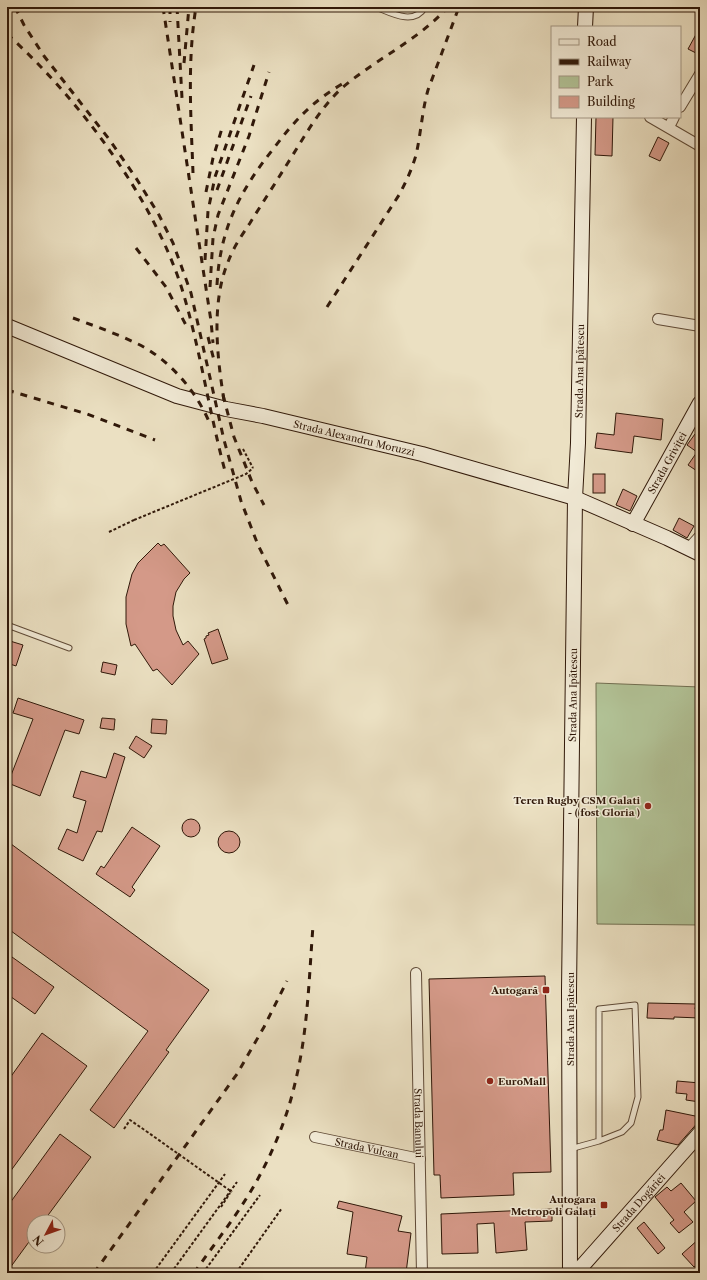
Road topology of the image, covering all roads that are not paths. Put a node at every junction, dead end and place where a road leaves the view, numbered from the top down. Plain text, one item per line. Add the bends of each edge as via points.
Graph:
1 (376, 7) edge
2 (425, 7) edge
3 (586, 7) edge
4 (585, 26) edge
5 (700, 74) edge
6 (681, 105) edge
7 (584, 118) edge
8 (652, 118) edge
9 (673, 118) edge
10 (668, 127) junction
11 (700, 146) edge
12 (658, 319) dead end
13 (7, 326) edge
14 (700, 326) edge
15 (700, 402) edge
16 (576, 498) junction
17 (633, 524) junction
18 (700, 536) edge
19 (694, 551) edge
20 (7, 625) edge
21 (69, 648) dead end
22 (416, 973) dead end
23 (700, 1133) edge
24 (315, 1137) dead end
25 (599, 1141) junction
26 (569, 1149) junction
27 (420, 1159) junction
28 (422, 1273) edge
29 (570, 1273) edge
30 (576, 1273) edge

1 - 2 lane via 403,17 415,16
3 - 4 main road
5 - 6 street
7 - 16 main road, Strada Ana Ipătescu
8 - 10 street
9 - 10 street
10 - 11 street
12 - 14 street
13 - 16 main road, Strada Alexandru Moruzzi via 177,396 200,403 422,454
15 - 17 main road, Strada Griviței
16 - 17 main road, Strada Alexandru Moruzzi
16 - 26 main road, Strada Ana Ipătescu
17 - 19 main road, Strada Alexandru Moruzzi
18 - 19 street
20 - 21 lane
22 - 27 street, Strada Banului
23 - 30 main road, Strada Dogăriei
24 - 27 street, Strada Vulcan
25 - 25 lane via 622,1132 631,1123 636,1107 638,1098 635,1005 599,1009
25 - 26 lane
26 - 29 main road, Strada Ana Ipătescu
27 - 28 street, Strada Banului

